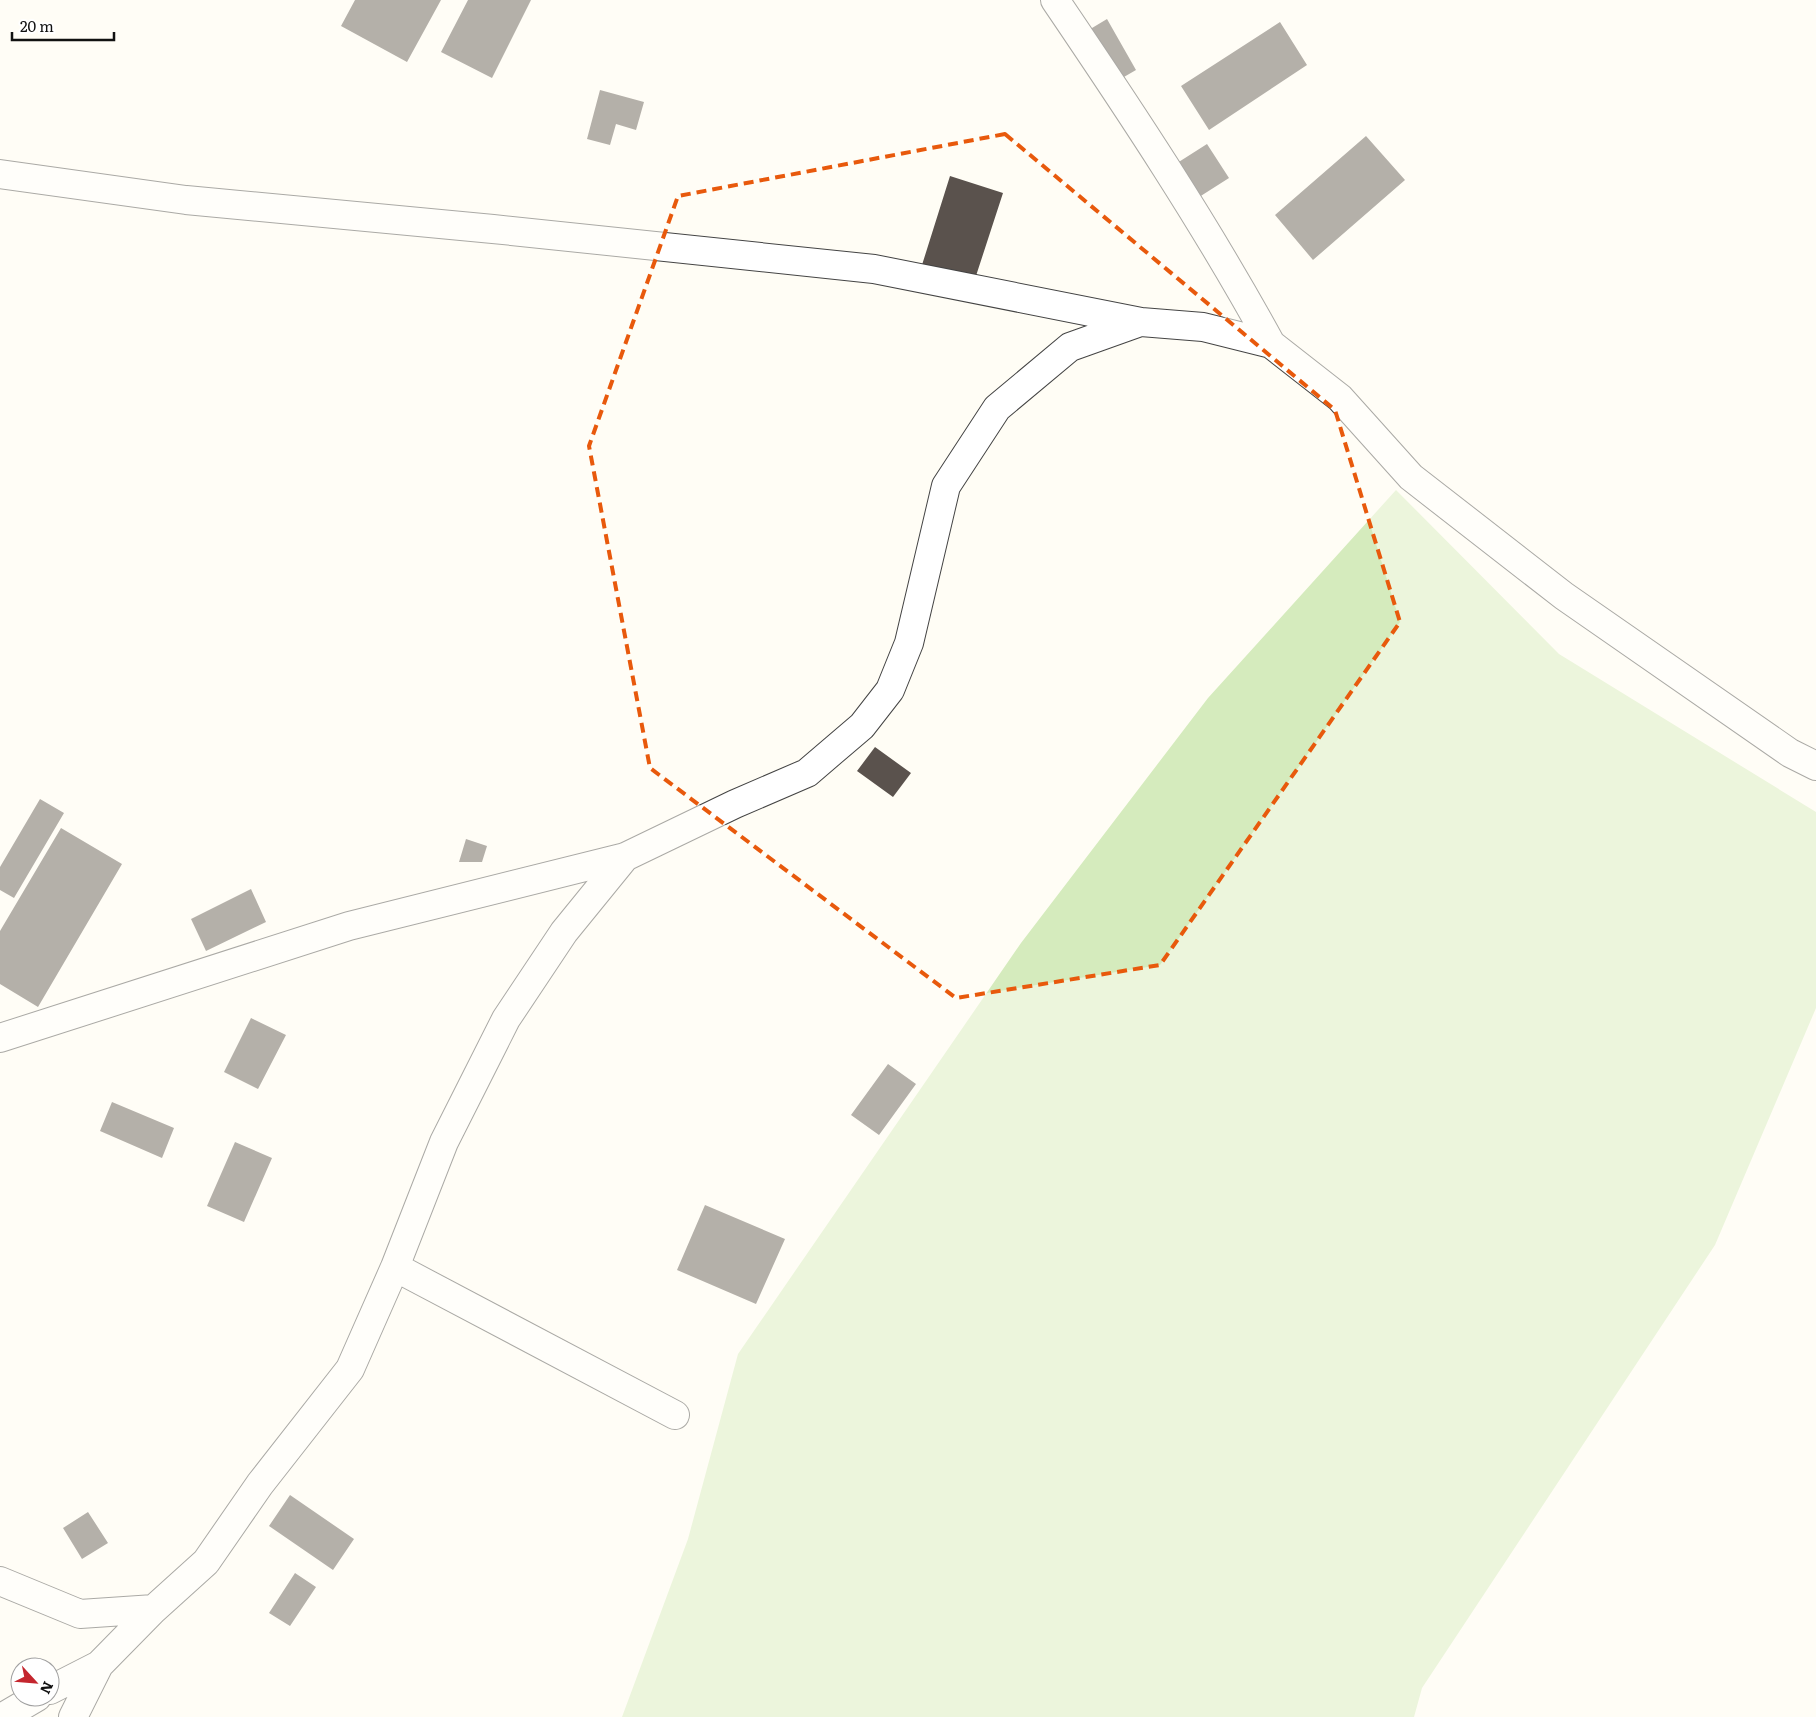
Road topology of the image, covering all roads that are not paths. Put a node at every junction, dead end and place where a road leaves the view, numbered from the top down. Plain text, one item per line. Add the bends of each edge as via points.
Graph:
1 (1055, 0) edge
2 (0, 174) edge
3 (1141, 322) junction
4 (1271, 344) junction
5 (1816, 766) edge
6 (625, 857) junction
7 (0, 1038) edge
8 (395, 1267) junction
9 (675, 1415) dead end
10 (0, 1581) edge
11 (154, 1609) junction
12 (99, 1665) junction
13 (60, 1685) edge
14 (20, 1707) edge
15 (3, 1717) edge
16 (73, 1717) edge

1 - 4 street via 1234,277
2 - 3 street via 186,200 874,269
3 - 4 street via 1203,327
3 - 6 street via 1070,347 997,408 946,486 909,643 890,690 862,726 807,773
4 - 5 street via 1340,398 1411,477 1564,596 1790,753
6 - 7 street via 349,926
6 - 8 street via 564,932 506,1019 444,1142
8 - 9 street
8 - 11 street via 350,1369 260,1484 206,1562
10 - 11 street via 80,1614
11 - 12 street
12 - 13 street
12 - 16 street
14 - 15 street

